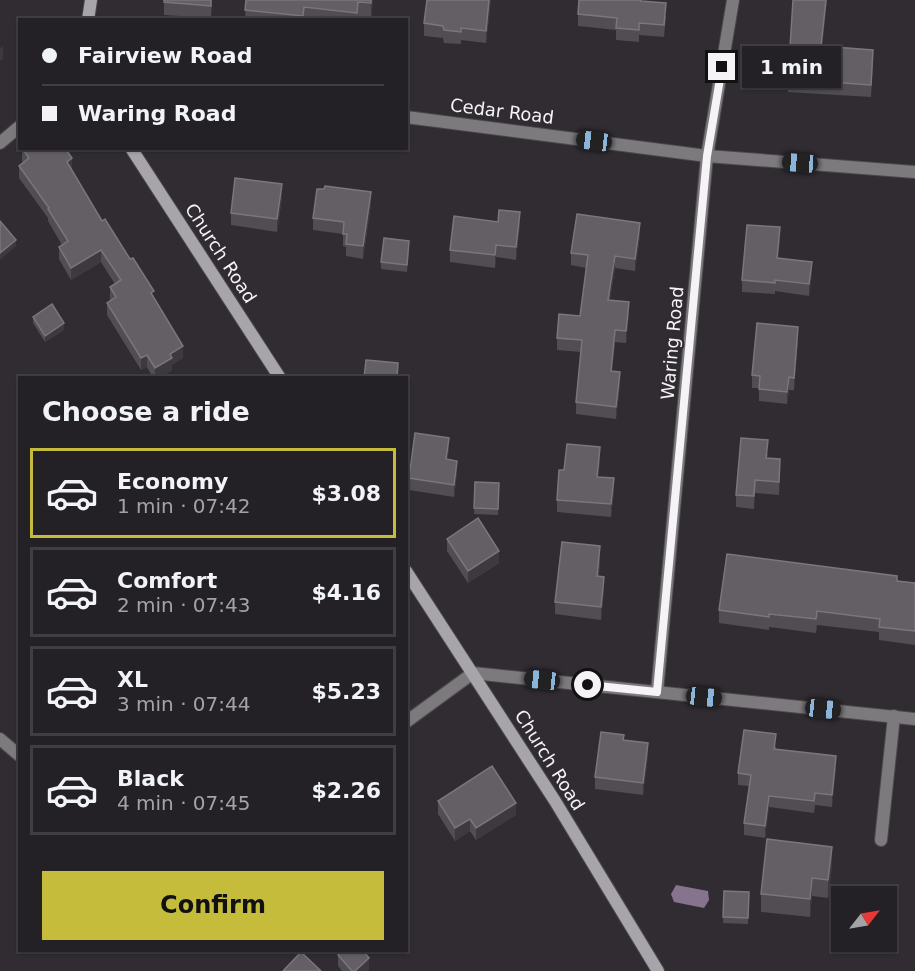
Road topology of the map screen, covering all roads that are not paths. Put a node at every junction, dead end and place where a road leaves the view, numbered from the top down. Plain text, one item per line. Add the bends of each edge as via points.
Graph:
1 (91, 0) edge
2 (733, 0) edge
3 (88, 18) edge
4 (408, 117) edge
5 (18, 128) edge
6 (0, 143) edge
7 (132, 150) edge
8 (707, 156) junction
9 (915, 172) edge
10 (279, 376) edge
11 (408, 574) edge
12 (473, 674) junction
13 (657, 692) junction
14 (894, 716) junction
15 (915, 719) edge
16 (408, 721) edge
17 (0, 739) edge
18 (18, 754) edge
19 (881, 840) dead end
20 (658, 971) edge

1 - 3 street
2 - 8 street, Waring Road
4 - 8 street, Cedar Road
5 - 6 street
7 - 10 street, Church Road
8 - 9 street, Cedar Road
8 - 13 street, Waring Road
11 - 12 street, Church Road
12 - 13 street
12 - 16 street
12 - 20 street, Church Road
13 - 14 street
14 - 15 street
14 - 19 street
17 - 18 street

